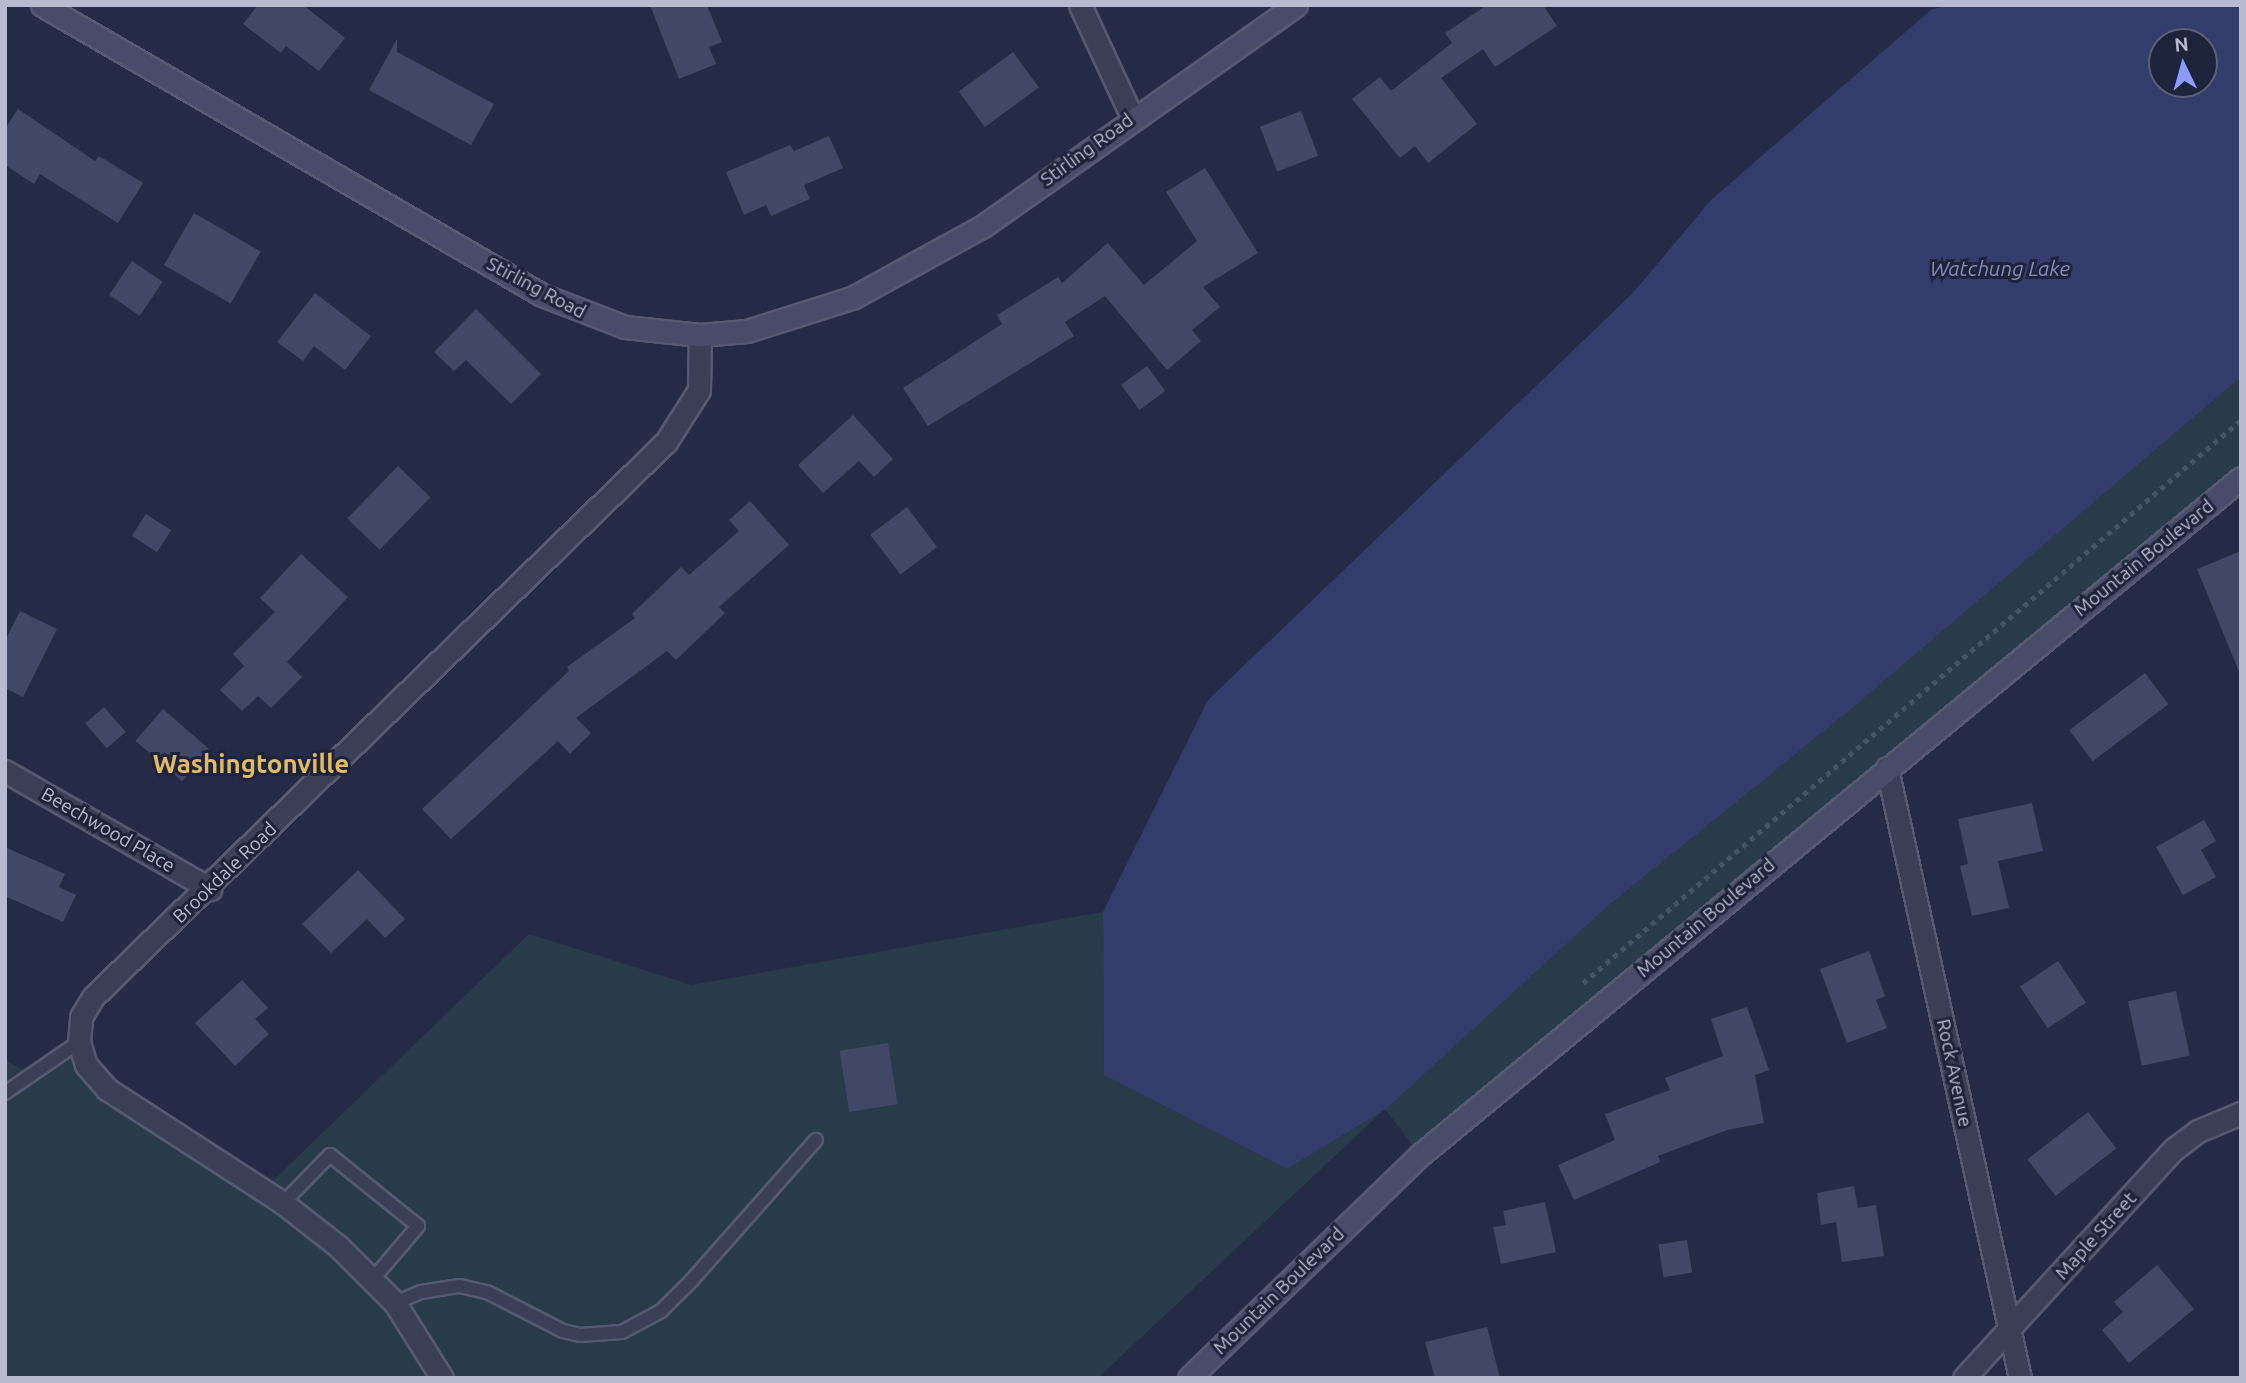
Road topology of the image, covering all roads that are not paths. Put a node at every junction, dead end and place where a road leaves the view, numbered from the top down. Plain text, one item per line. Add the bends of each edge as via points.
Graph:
1 (42, 5) edge
2 (1080, 5) edge
3 (1296, 5) edge
4 (1132, 117) junction
5 (700, 335) junction
6 (2241, 478) edge
7 (1888, 768) junction
8 (5, 771) edge
9 (210, 888) junction
10 (79, 1042) junction
11 (5, 1093) edge
12 (2241, 1113) edge
13 (816, 1140) dead end
14 (283, 1203) junction
15 (372, 1280) junction
16 (395, 1304) junction
17 (2010, 1332) junction
18 (442, 1378) edge
19 (1189, 1378) edge
20 (1964, 1378) edge
21 (2020, 1378) edge

1 - 5 street, Stirling Road via 542,295 625,327
2 - 4 street
3 - 4 street, Stirling Road
4 - 5 street, Stirling Road via 983,226 855,297 747,331
5 - 9 street, Brookdale Road via 699,390 666,442
6 - 7 street, Mountain Boulevard
7 - 17 street, Rock Avenue
7 - 19 street, Mountain Boulevard via 1420,1155
8 - 9 street, Beechwood Place
9 - 10 street, Brookdale Road via 93,997 81,1017
10 - 11 lane
10 - 14 street via 86,1065 107,1089
12 - 17 street, Maple Street via 2198,1131 2174,1149
13 - 16 lane via 661,1311 622,1332 580,1335 563,1331 487,1292 460,1286 421,1292
14 - 15 street
14 - 15 lane via 330,1155 418,1226
15 - 16 street
16 - 18 street
17 - 20 street, Maple Street
17 - 21 street, Rock Avenue

